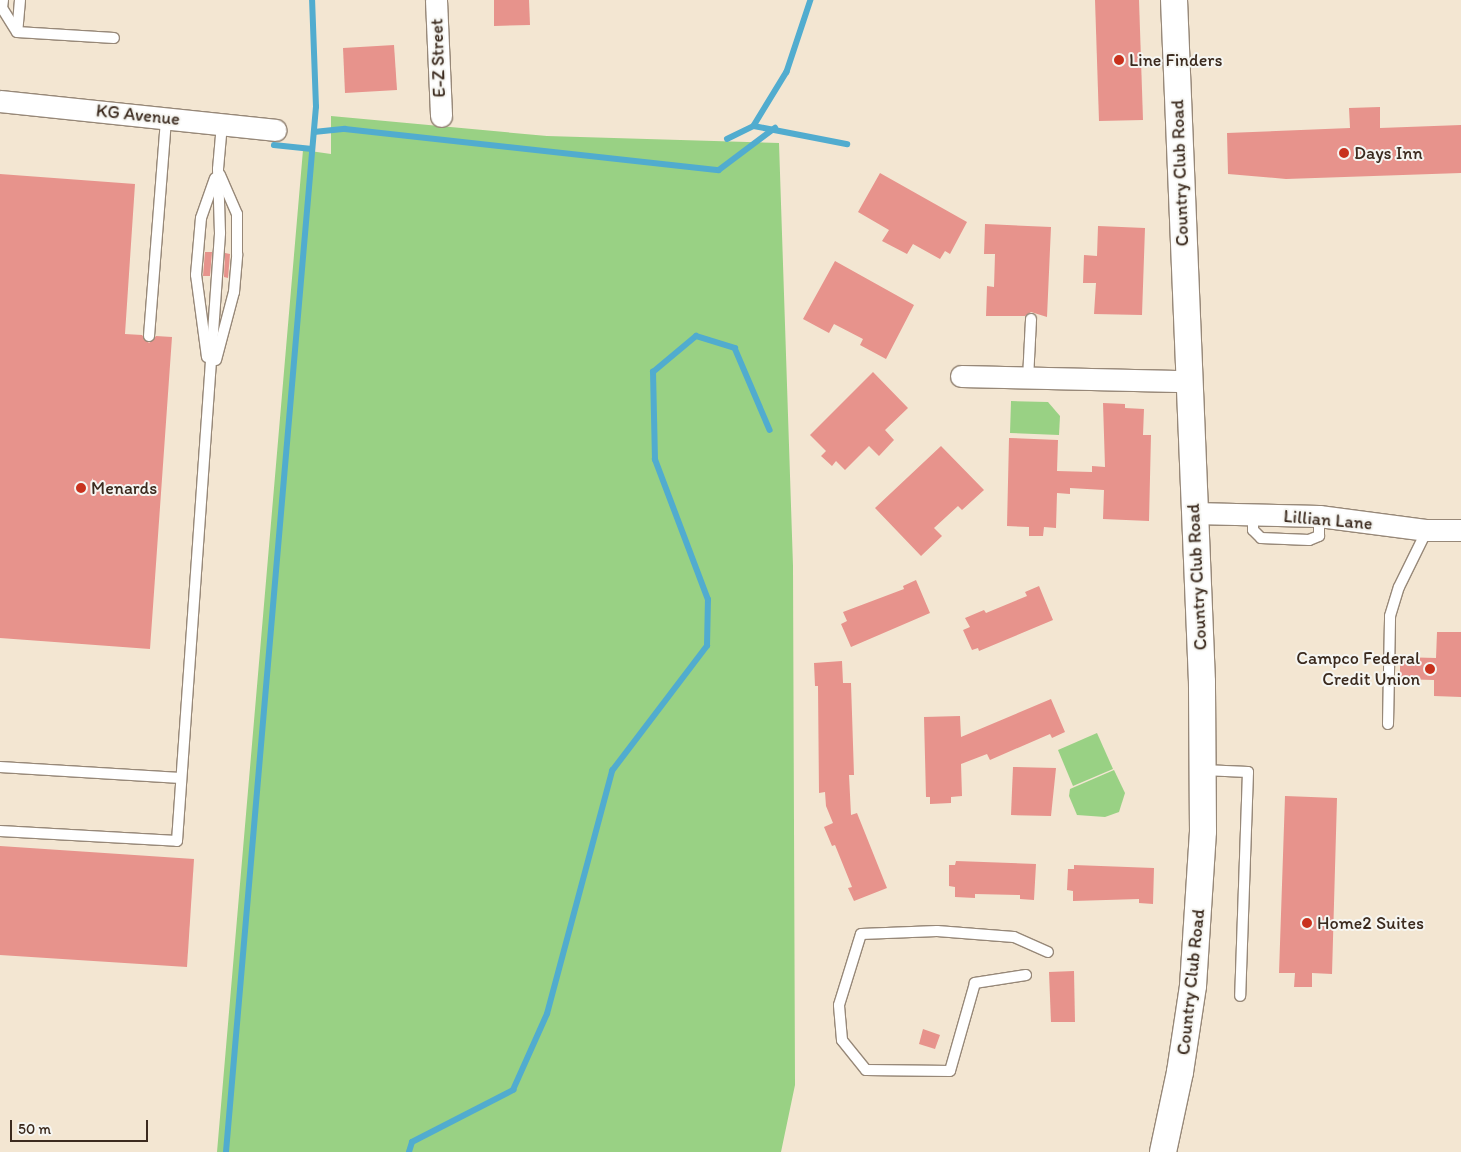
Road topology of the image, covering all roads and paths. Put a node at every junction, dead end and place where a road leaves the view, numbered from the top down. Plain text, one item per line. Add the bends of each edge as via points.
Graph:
1 (3, 0) edge
2 (20, 0) edge
3 (436, 0) edge
4 (1174, 0) edge
5 (17, 32) junction
6 (114, 38) dead end
7 (0, 101) edge
8 (441, 116) dead end
9 (166, 118) junction
10 (222, 124) junction
11 (275, 130) dead end
12 (218, 170) junction
13 (1031, 319) dead end
14 (148, 336) dead end
15 (960, 376) dead end
16 (1028, 378) junction
17 (210, 382) junction
18 (1188, 382) junction
19 (1194, 513) junction
20 (1426, 530) junction
21 (1461, 530) edge
22 (1388, 724) dead end
23 (0, 767) edge
24 (1202, 770) junction
25 (181, 778) junction
26 (0, 832) edge
27 (1048, 952) dead end
28 (1026, 975) dead end
29 (1240, 996) dead end
30 (1163, 1152) edge

1 - 5 lane via 2,8
2 - 5 lane
3 - 8 street, E-Z Street
4 - 18 street, Country Club Road
5 - 6 lane
7 - 9 street, KG Avenue
9 - 10 street, KG Avenue
9 - 14 lane
10 - 11 street, KG Avenue
10 - 12 lane
12 - 17 lane via 220,233
12 - 17 lane via 201,218 196,275
12 - 17 lane via 236,214 237,254 234,292
13 - 16 lane
15 - 16 street
16 - 18 street
17 - 25 lane
18 - 19 street, Country Club Road
19 - 20 street, Lillian Lane via 1319,516
19 - 24 street, Country Club Road via 1202,682
20 - 21 street, Lillian Lane
20 - 22 lane via 1399,587 1390,616
23 - 25 lane
24 - 29 lane via 1248,772
24 - 30 street, Country Club Road via 1201,893 1194,976 1180,1072
25 - 26 lane via 177,841
27 - 28 lane via 1014,937 937,931 861,934 840,1005 842,1040 866,1070 950,1071 975,983

